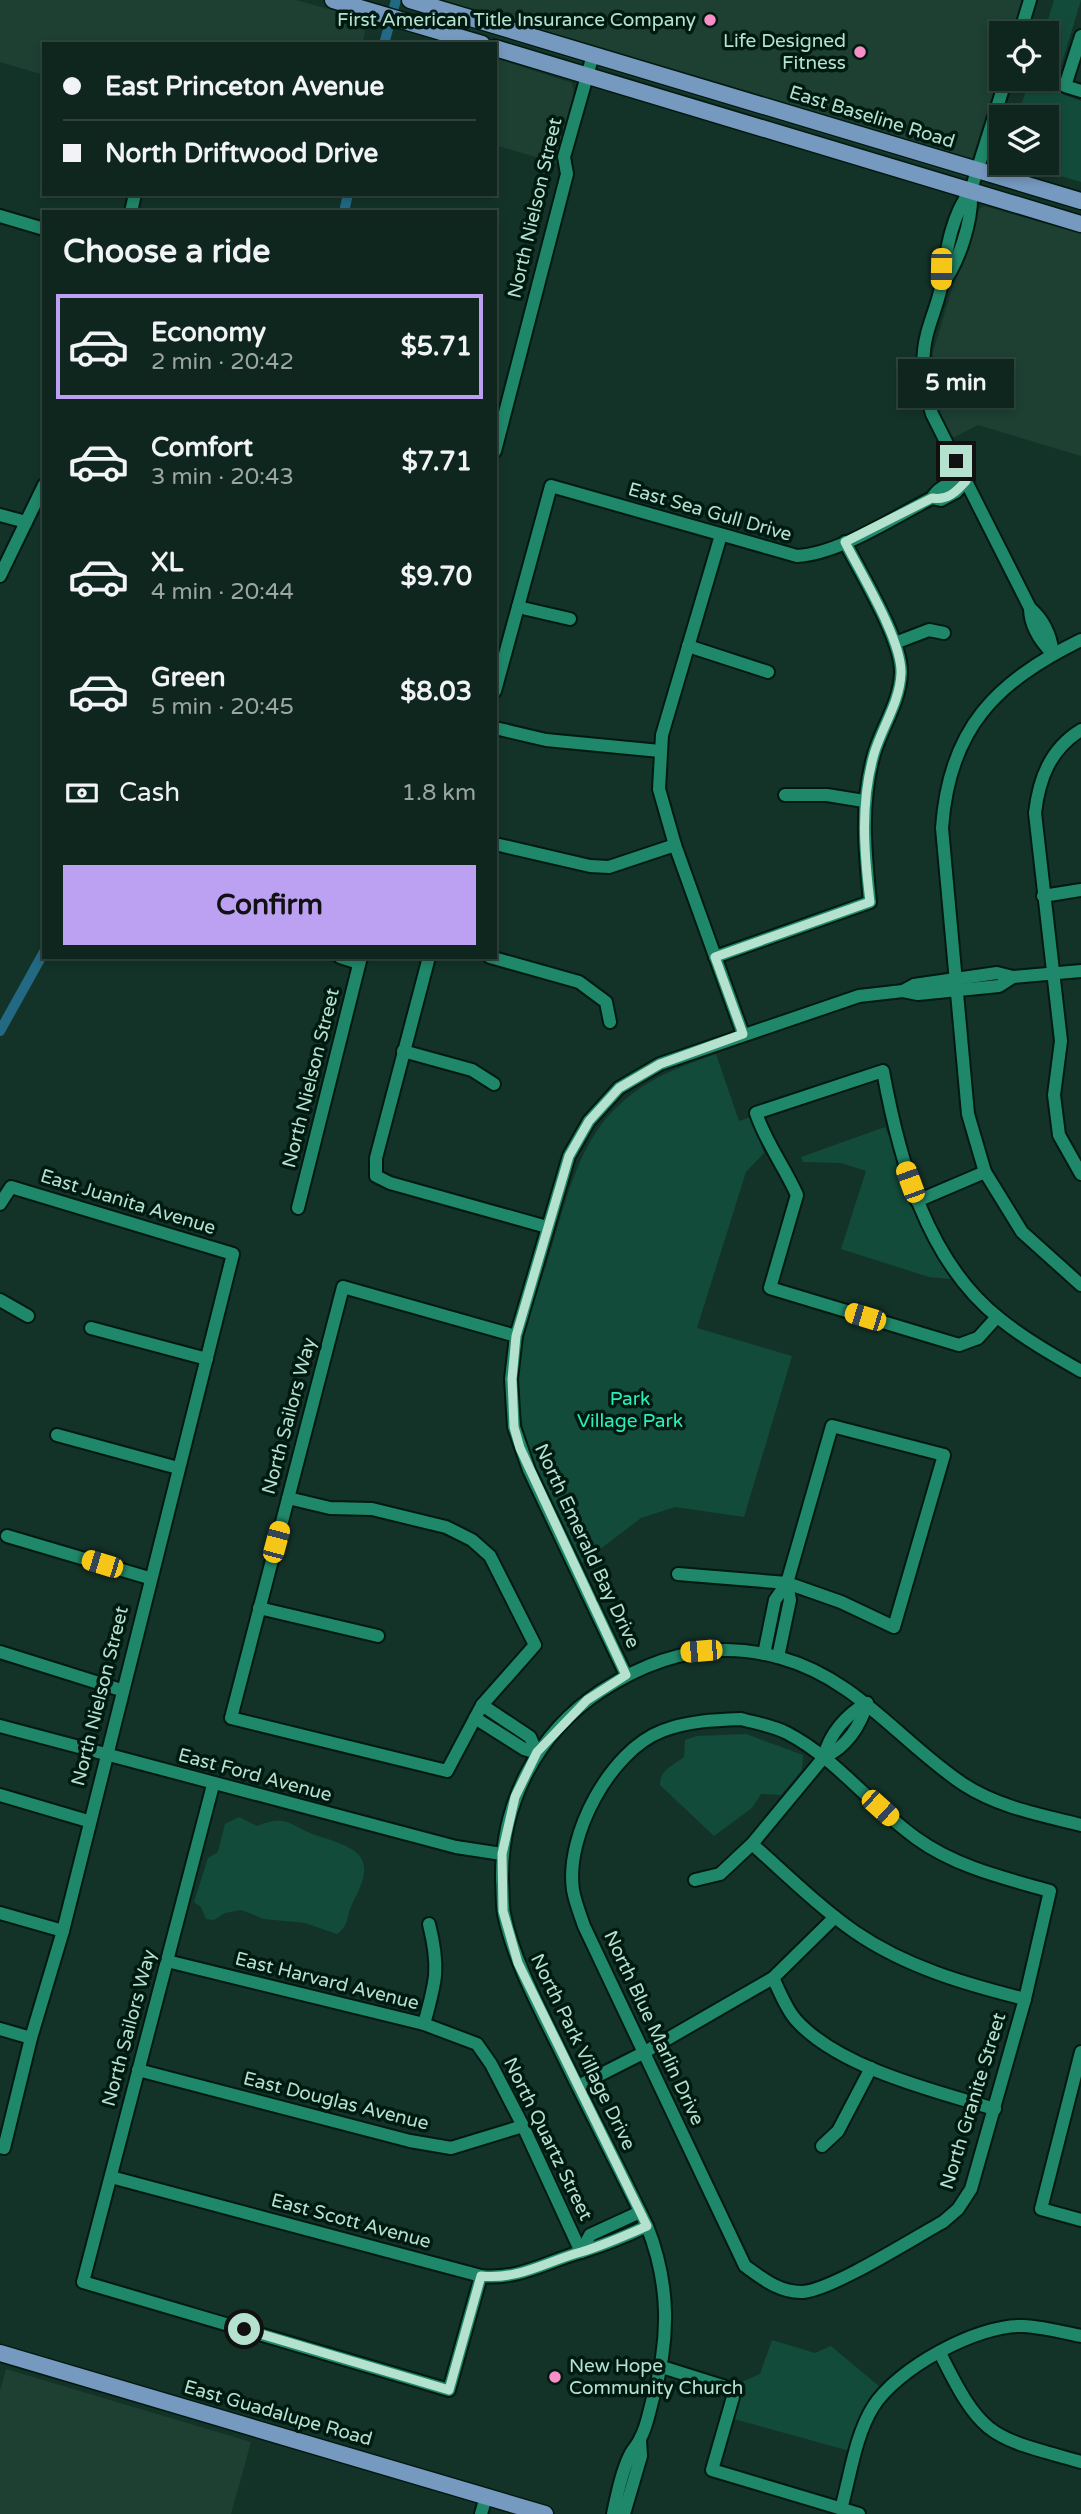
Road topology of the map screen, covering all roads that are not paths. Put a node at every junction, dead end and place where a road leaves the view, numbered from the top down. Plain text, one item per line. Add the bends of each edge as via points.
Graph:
1 (333, 0) edge
2 (1030, 0) edge
3 (412, 1) edge
4 (1024, 21) edge
5 (1081, 36) edge
6 (475, 42) edge
7 (497, 49) edge
8 (593, 55) junction
9 (587, 75) junction
10 (661, 75) junction
11 (607, 80) junction
12 (1002, 91) edge
13 (1081, 91) edge
14 (974, 180) junction
15 (1081, 201) edge
16 (0, 216) edge
17 (1081, 224) edge
18 (42, 228) edge
19 (497, 443) edge
20 (966, 481) junction
21 (42, 489) edge
22 (0, 514) edge
23 (26, 522) junction
24 (721, 535) junction
25 (845, 542) junction
26 (0, 576) edge
27 (518, 607) junction
28 (570, 619) dead end
29 (944, 633) dead end
30 (1081, 640) edge
31 (895, 643) junction
32 (688, 646) junction
33 (1053, 654) junction
34 (768, 672) dead end
35 (497, 684) edge
36 (497, 728) edge
37 (1081, 730) edge
38 (660, 751) junction
39 (785, 795) dead end
40 (864, 801) junction
41 (497, 844) edge
42 (675, 845) junction
43 (1081, 890) edge
44 (1042, 895) junction
45 (715, 957) junction
46 (428, 959) edge
47 (497, 959) edge
48 (360, 960) edge
49 (1055, 971) junction
50 (1081, 971) edge
51 (955, 984) junction
52 (610, 1022) dead end
53 (743, 1034) junction
54 (403, 1051) junction
55 (494, 1084) dead end
56 (985, 1172) junction
57 (1081, 1174) edge
58 (917, 1201) junction
59 (0, 1204) edge
60 (298, 1208) dead end
61 (547, 1227) junction
62 (233, 1254) joint
63 (1081, 1285) edge
64 (0, 1300) edge
65 (28, 1316) dead end
66 (997, 1317) junction
67 (91, 1328) dead end
68 (516, 1336) junction
69 (207, 1359) junction
70 (1081, 1371) edge
71 (57, 1434) dead end
72 (178, 1468) junction
73 (288, 1498) junction
74 (7, 1536) dead end
75 (678, 1574) dead end
76 (149, 1578) junction
77 (787, 1583) junction
78 (259, 1608) junction
79 (378, 1636) dead end
80 (0, 1652) edge
81 (764, 1654) junction
82 (778, 1657) junction
83 (626, 1675) junction
84 (121, 1690) junction
85 (867, 1703) junction
86 (482, 1705) junction
87 (475, 1718) junction
88 (0, 1726) edge
89 (537, 1752) junction
90 (105, 1756) junction
91 (824, 1757) junction
92 (213, 1785) junction
93 (0, 1794) edge
94 (88, 1822) junction
95 (1081, 1825) edge
96 (752, 1844) junction
97 (502, 1854) junction
98 (695, 1880) dead end
99 (1050, 1891) joint
100 (0, 1913) edge
101 (835, 1917) junction
102 (429, 1924) dead end
103 (63, 1931) junction
104 (167, 1961) junction
105 (773, 1978) junction
106 (1025, 1999) junction
107 (424, 2024) junction
108 (0, 2029) edge
109 (31, 2038) junction
110 (477, 2044) joint
111 (1081, 2052) edge
112 (643, 2053) junction
113 (871, 2068) junction
114 (138, 2070) junction
115 (578, 2087) junction
116 (1075, 2103) edge
117 (995, 2109) junction
118 (523, 2126) junction
119 (822, 2146) dead end
120 (2, 2147) edge
121 (111, 2177) junction
122 (640, 2212) junction
123 (1081, 2220) edge
124 (647, 2226) junction
125 (581, 2252) junction
126 (745, 2266) joint
127 (481, 2276) junction
128 (1081, 2336) edge
129 (0, 2353) edge
130 (940, 2353) junction
131 (662, 2367) junction
132 (640, 2440) junction
133 (1081, 2462) edge
134 (486, 2497) junction
135 (841, 2509) junction
136 (481, 2514) edge
137 (545, 2514) edge
138 (613, 2514) edge
139 (624, 2514) edge
140 (859, 2514) edge

1 - 6 main road
2 - 4 street
3 - 8 main road, East Baseline Road
5 - 13 street via 1065,86
7 - 9 main road, East Baseline Road
8 - 9 street, North Nielson Street
8 - 10 main road, East Baseline Road
9 - 11 main road, East Baseline Road
9 - 19 street, North Nielson Street via 564,157 567,174
10 - 11 main road via 652,84
10 - 14 main road, East Baseline Road
11 - 14 main road, East Baseline Road
12 - 14 street
14 - 15 main road, East Baseline Road
14 - 17 main road, East Baseline Road
14 - 20 street via 972,206 926,337 924,383 932,414
16 - 18 street
20 - 25 street, East Sea Gull Drive via 941,500 932,498
20 - 33 street via 1030,608 1030,620
21 - 23 street
22 - 23 street
23 - 26 street
24 - 25 street, East Sea Gull Drive via 797,556
24 - 27 street, East Sea Gull Drive via 551,486
24 - 32 street
25 - 31 street
27 - 28 street
27 - 35 street
29 - 31 street via 929,630
30 - 33 street
31 - 40 street via 901,671 898,695 882,728
32 - 34 street
32 - 38 street
33 - 51 street via 1015,677 990,701 953,769 942,828
36 - 38 street via 546,740
37 - 44 street via 1056,750 1039,783 1035,814
38 - 42 street via 659,789
39 - 40 street
40 - 45 street via 870,902
41 - 42 street via 609,867
42 - 45 street
43 - 44 street
44 - 49 street
45 - 53 street
46 - 54 street
47 - 52 street via 579,982 606,1002
48 - 60 street, North Nielson Street
49 - 50 street, North Emerald Bay Drive
49 - 51 street, North Emerald Bay Drive via 1013,976 999,986
49 - 57 street via 1061,1041 1054,1095 1059,1135
51 - 53 street, North Emerald Bay Drive via 918,994 903,991 845,1000
51 - 56 street via 968,1114
53 - 61 street, North Emerald Bay Drive via 660,1064 619,1088 589,1121 569,1156
54 - 55 street via 472,1070
54 - 61 street via 376,1158 376,1176
56 - 58 street
56 - 63 street via 1022,1232
58 - 66 street via 962,1278
58 - 66 street via 903,1163 883,1071 756,1112 766,1143 783,1162 797,1195 770,1288 959,1345 978,1338
59 - 62 street, East Juanita Avenue via 11,1187
61 - 68 street, North Emerald Bay Drive
62 - 69 street, North Nielson Street
64 - 65 street
66 - 70 street
67 - 69 street
68 - 73 street, North Sailors Way via 343,1286
68 - 83 street, North Emerald Bay Drive via 512,1379 514,1427 520,1448
69 - 72 street, North Nielson Street
71 - 72 street
72 - 76 street, North Nielson Street
73 - 78 street, North Sailors Way
73 - 86 street via 446,1527 490,1556 535,1646
74 - 76 street
75 - 77 street
76 - 84 street, North Nielson Street
77 - 77 street via 832,1426 944,1455 894,1627
77 - 81 street via 775,1600
77 - 82 street via 790,1600
78 - 79 street
78 - 87 street, North Sailors Way via 231,1718 447,1771
80 - 84 street
81 - 82 street, North Park Village Drive
81 - 83 street, North Park Village Drive via 685,1653
82 - 85 street, North Park Village Drive via 821,1673
83 - 89 street, North Park Village Drive via 587,1700
84 - 90 street, North Nielson Street
85 - 91 street via 863,1720 836,1752
85 - 95 street, North Park Village Drive via 977,1792
86 - 87 street
86 - 89 street via 530,1737
87 - 89 street via 524,1749
88 - 90 street, East Ford Avenue
89 - 97 street, North Park Village Drive via 515,1797
90 - 92 street, East Ford Avenue
90 - 94 street, North Nielson Street
91 - 96 street
91 - 99 street, North Blue Marlin Drive via 918,1840 989,1874
91 - 112 street, North Blue Marlin Drive via 786,1732 741,1719 699,1721 660,1732 616,1764 594,1800 576,1844 573,1889 584,1926
92 - 97 street, East Ford Avenue via 456,1847
92 - 104 street, North Sailors Way
93 - 94 street
94 - 103 street, North Nielson Street
96 - 98 street via 720,1874
96 - 101 street
97 - 115 street, North Park Village Drive via 503,1911 518,1963
99 - 106 street, North Granite Street
100 - 103 street
101 - 105 street
101 - 106 street via 870,1941 938,1974
102 - 107 street via 437,1978
103 - 109 street, North Nielson Street
104 - 107 street, East Harvard Avenue
104 - 114 street, North Sailors Way
105 - 112 street
105 - 113 street via 795,2019 818,2040
106 - 117 street, North Granite Street
107 - 110 street, East Harvard Avenue
108 - 109 street
109 - 120 street, North Nielson Street
110 - 118 street, North Quartz Street
111 - 116 street
112 - 115 street
112 - 126 street, North Blue Marlin Drive
113 - 117 street
113 - 119 street via 838,2132
114 - 118 street, East Douglas Avenue via 451,2148
114 - 121 street, North Sailors Way
115 - 122 street, North Park Village Drive
116 - 123 street via 1041,2209
117 - 126 street, North Granite Street via 971,2189 943,2222 830,2284 803,2292 775,2287
118 - 125 street, North Quartz Street
121 - 127 street, East Scott Avenue
121 - 127 street, North Sailors Way via 83,2282 449,2390
122 - 124 street, North Park Village Drive
122 - 125 street, East Scott Avenue via 590,2235
124 - 125 street, East Scott Avenue
124 - 131 street, North Park Village Drive via 665,2290
125 - 127 street, East Scott Avenue via 526,2274
128 - 130 street via 1049,2329 1007,2328 982,2333
129 - 134 main road, East Guadalupe Road
130 - 133 street via 963,2400 984,2427 1011,2443
130 - 135 street via 899,2378 874,2405
131 - 132 street, North Park Village Drive
131 - 135 street via 732,2389 712,2470
132 - 138 street, North Park Village Drive via 631,2453
132 - 139 street, North Park Village Drive via 641,2456
134 - 136 street
134 - 137 main road, East Guadalupe Road
135 - 140 street

